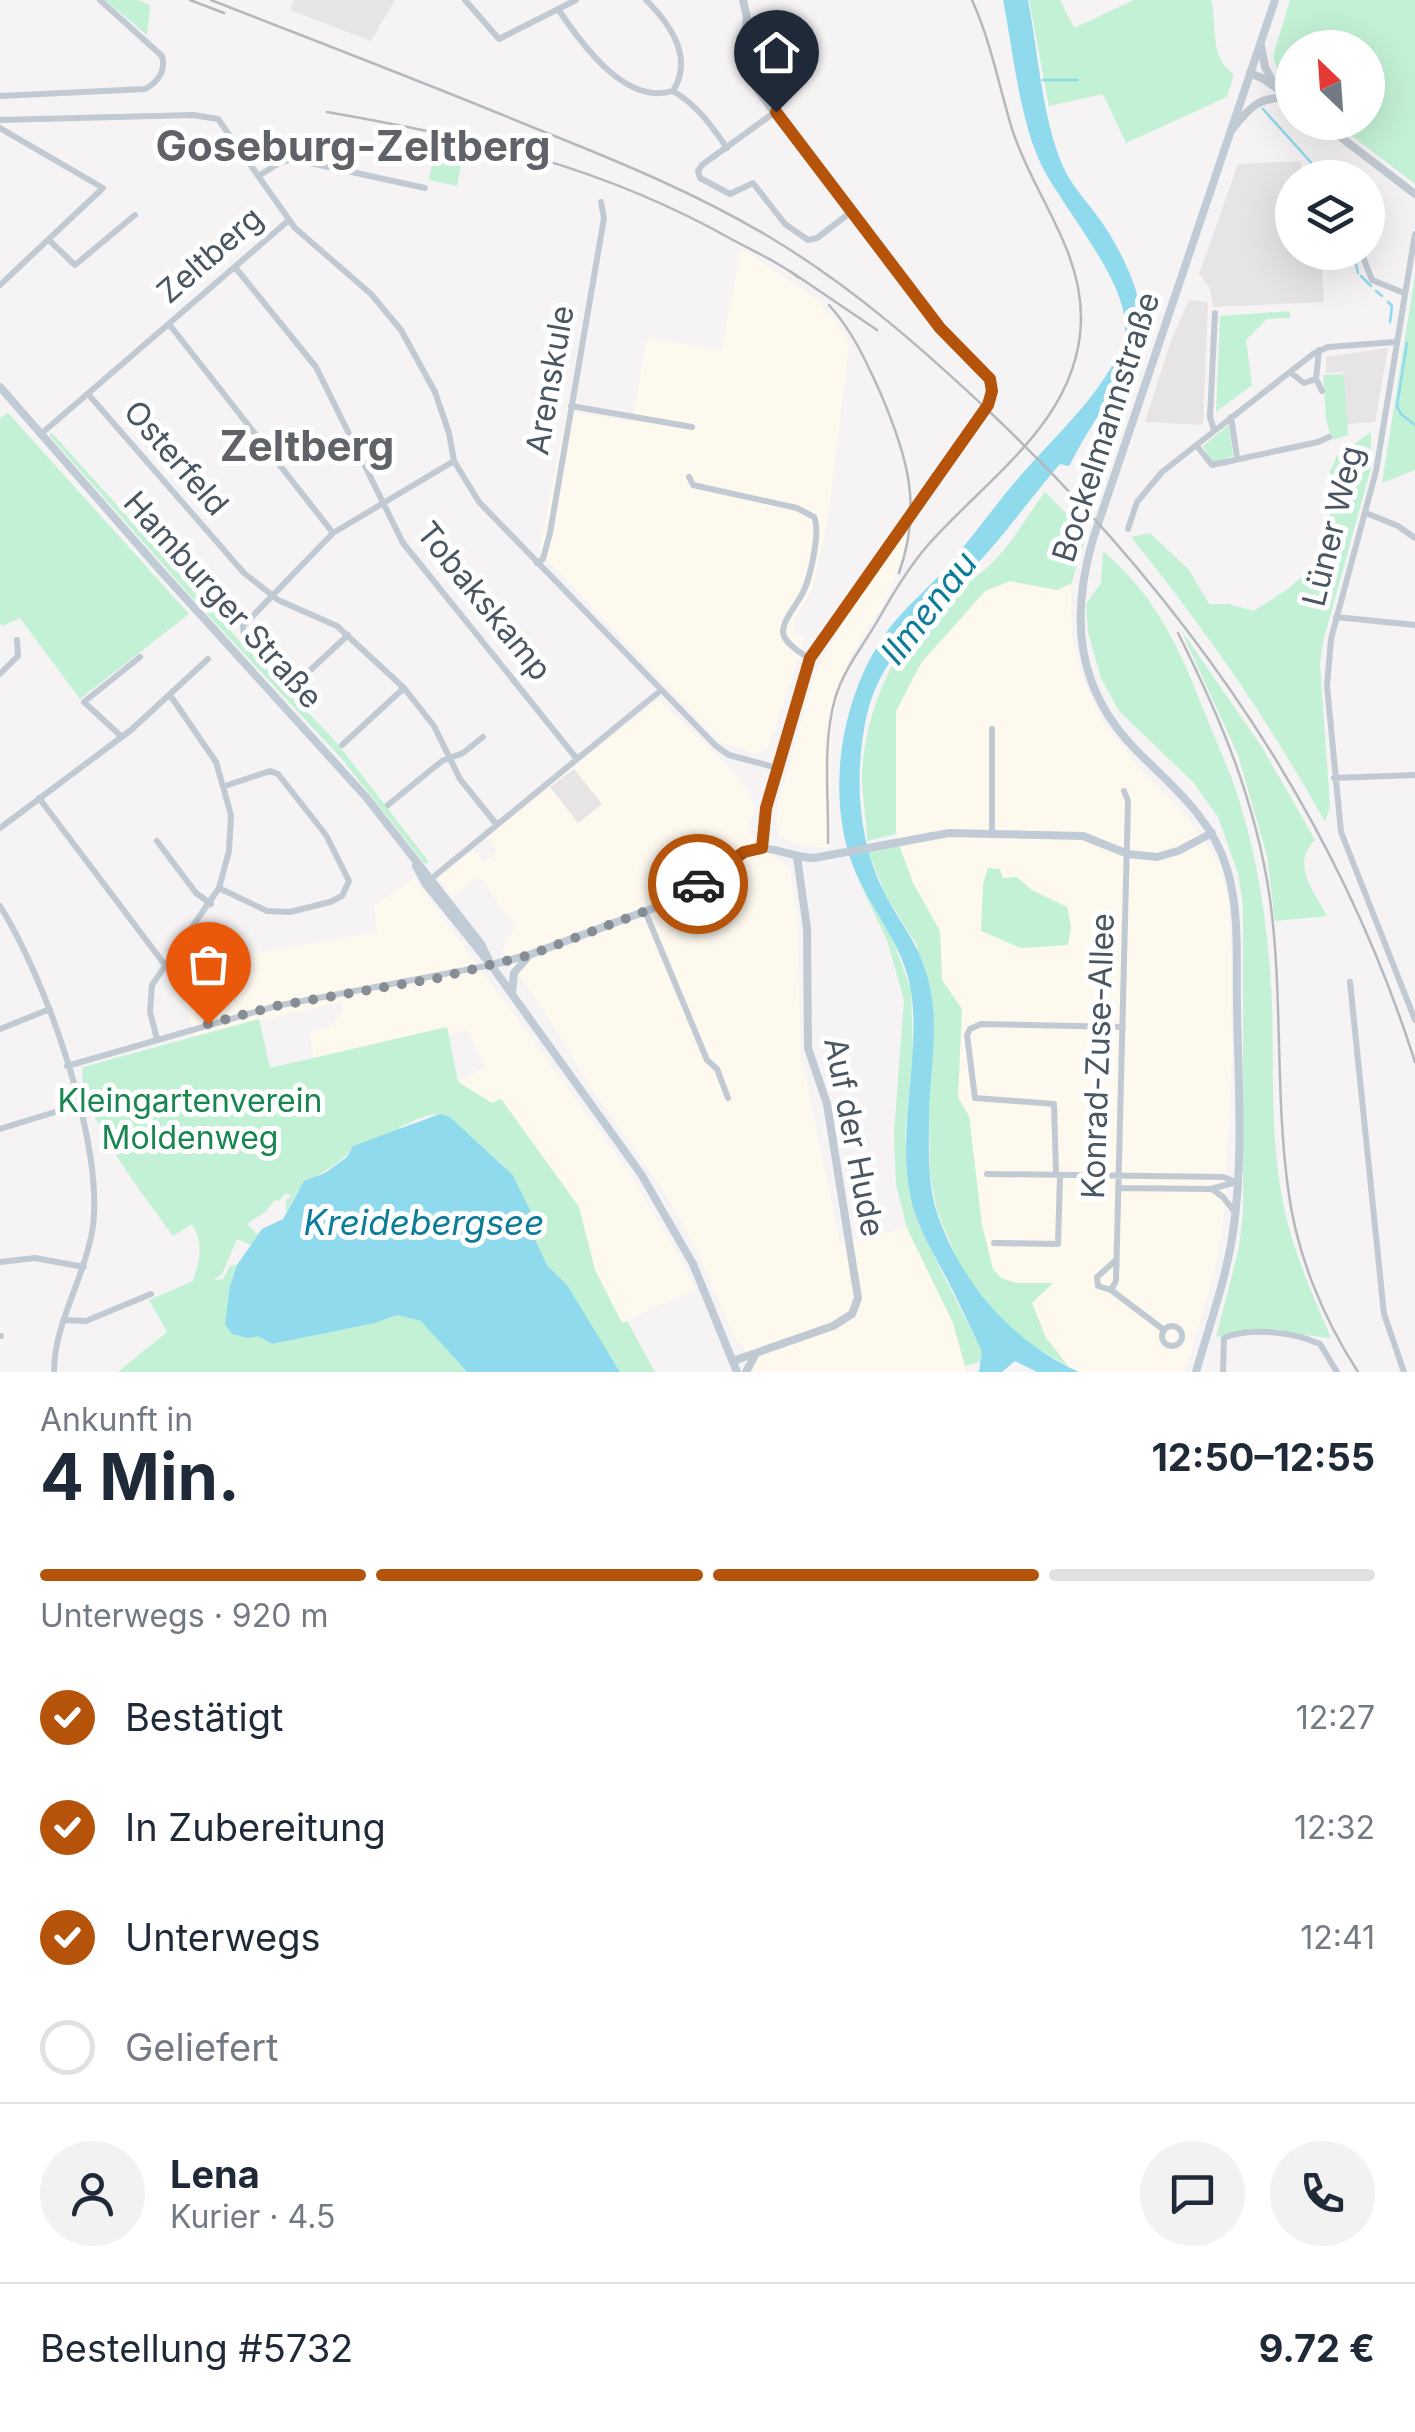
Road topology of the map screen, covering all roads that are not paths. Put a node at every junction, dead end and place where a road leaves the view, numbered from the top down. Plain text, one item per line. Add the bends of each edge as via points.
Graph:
1 (100, 0) edge
2 (465, 0) edge
3 (576, 0) edge
4 (646, 0) edge
5 (743, 0) edge
6 (1275, 0) edge
7 (558, 9) junction
8 (1260, 42) junction
9 (1250, 73) junction
10 (1275, 86) edge
11 (1275, 87) edge
12 (673, 91) junction
13 (0, 96) edge
14 (1275, 97) edge
15 (776, 112) junction
16 (0, 120) edge
17 (0, 128) edge
18 (1232, 131) junction
19 (1344, 140) edge
20 (727, 148) junction
21 (260, 175) junction
22 (425, 188) dead end
23 (1415, 194) edge
24 (602, 202) dead end
25 (851, 212) junction
26 (135, 215) dead end
27 (289, 220) junction
28 (1415, 234) edge
29 (49, 240) junction
30 (235, 267) junction
31 (1368, 270) edge
32 (0, 285) edge
33 (1404, 293) junction
34 (1216, 312) dead end
35 (169, 324) junction
36 (1395, 342) junction
37 (1319, 350) junction
38 (1290, 372) junction
39 (1316, 379) junction
40 (0, 387) edge
41 (1322, 391) dead end
42 (88, 394) junction
43 (571, 406) junction
44 (1231, 417) junction
45 (692, 426) dead end
46 (1214, 430) junction
47 (41, 434) junction
48 (1329, 437) dead end
49 (1196, 445) junction
50 (1237, 458) junction
51 (454, 460) junction
52 (689, 477) dead end
53 (382, 503) junction
54 (1366, 513) junction
55 (1128, 529) dead end
56 (333, 532) junction
57 (1415, 538) edge
58 (537, 563) junction
59 (272, 596) junction
60 (1336, 617) junction
61 (1415, 626) edge
62 (348, 635) junction
63 (17, 640) dead end
64 (251, 642) dead end
65 (140, 658) dead end
66 (810, 658) junction
67 (208, 660) dead end
68 (0, 674) edge
69 (404, 688) junction
70 (290, 690) dead end
71 (660, 690) junction
72 (170, 694) junction
73 (992, 729) dead end
74 (122, 737) junction
75 (483, 737) dead end
76 (342, 746) dead end
77 (450, 758) junction
78 (577, 758) junction
79 (777, 768) junction
80 (1415, 775) edge
81 (1334, 778) junction
82 (225, 786) junction
83 (1124, 791) dead end
84 (40, 798) junction
85 (388, 805) dead end
86 (496, 825) junction
87 (0, 828) edge
88 (1212, 832) junction
89 (992, 834) junction
90 (157, 841) dead end
91 (762, 848) junction
92 (407, 849) junction
93 (1128, 854) junction
94 (798, 857) junction
95 (431, 878) junction
96 (220, 888) junction
97 (211, 904) junction
98 (0, 906) edge
99 (646, 911) junction
100 (530, 955) junction
101 (165, 965) junction
102 (492, 965) junction
103 (1350, 982) dead end
104 (512, 994) junction
105 (50, 1009) junction
106 (1415, 1020) edge
107 (1123, 1027) junction
108 (0, 1029) edge
109 (157, 1039) junction
110 (66, 1066) junction
111 (728, 1098) dead end
112 (78, 1105) junction
113 (0, 1129) edge
114 (986, 1174) dead end
115 (1058, 1174) junction
116 (1120, 1176) junction
117 (1236, 1182) junction
118 (1119, 1188) junction
119 (1211, 1189) junction
120 (1235, 1212) junction
121 (994, 1242) dead end
122 (1116, 1260) junction
123 (0, 1262) edge
124 (84, 1266) junction
125 (1111, 1290) junction
126 (151, 1294) dead end
127 (64, 1320) junction
128 (1164, 1330) dead end
129 (758, 1352) junction
130 (733, 1360) junction
131 (54, 1372) edge
132 (737, 1372) edge
133 (746, 1372) edge
134 (1196, 1372) edge
135 (1222, 1372) edge
136 (1336, 1372) edge
137 (1404, 1372) edge

1 - 13 street via 162,56 157,81 145,88
2 - 7 street via 498,39
3 - 7 street
4 - 12 street via 668,22 678,47 680,74
5 - 15 street via 748,30 742,65
6 - 8 main road, Bockelmannstraße
7 - 12 street via 617,76 643,92
8 - 9 main road, Bockelmannstraße
8 - 10 street
9 - 11 street
9 - 18 main road, Bockelmannstraße
12 - 20 street via 702,113
14 - 18 street via 1260,100
15 - 20 street
15 - 25 street
16 - 21 street, Zeltberg via 208,115
17 - 29 street via 103,188
18 - 88 main road, Bockelmannstraße via 1093,540 1078,602 1084,658 1104,709
19 - 23 street
20 - 25 street via 698,172 700,178 730,194 753,184 791,230 808,240
21 - 22 street via 292,159
21 - 27 street, Zeltberg
24 - 43 street, Arenskule
25 - 66 street via 940,328 990,379 992,391
26 - 29 street via 75,264
27 - 30 street, Zeltberg
27 - 51 street via 402,330 436,392
28 - 33 street, Lüner Weg
29 - 32 street
30 - 35 street, Zeltberg
30 - 53 street, Tobakskamp via 316,368
31 - 33 street via 1372,280
33 - 36 street, Lüner Weg
34 - 46 street
35 - 42 street, Zeltberg
35 - 56 street
36 - 37 street
36 - 54 street, Lüner Weg
37 - 38 street
37 - 39 street
38 - 39 street via 1304,383
38 - 44 street
39 - 41 street
40 - 47 main road, Hamburger Straße
42 - 47 street, Zeltberg
42 - 59 street, Osterfeld via 231,560
43 - 45 street
43 - 58 street, Arenskule via 550,534
44 - 46 street
44 - 50 street
46 - 49 street
47 - 92 main road, Hamburger Straße
48 - 50 street
49 - 50 street via 1208,464
49 - 55 street via 1144,492
51 - 53 street
51 - 58 street via 479,502
52 - 66 street via 693,485 803,510 817,522 806,585 782,629 788,644
53 - 56 street
53 - 78 street, Tobakskamp via 424,571
54 - 57 street
54 - 60 street, Lüner Weg
56 - 59 street
58 - 71 street
59 - 62 street, Osterfeld
59 - 64 street via 243,626
60 - 61 street
60 - 81 street, Lüner Weg via 1327,686
62 - 69 street, Osterfeld
62 - 70 street
63 - 68 street via 18,656
65 - 74 street via 84,702
66 - 79 street
67 - 72 street
69 - 76 street
69 - 77 street, Osterfeld
71 - 78 street
71 - 79 street via 721,751
72 - 74 street
72 - 82 street via 208,746
73 - 89 street
74 - 84 street
75 - 77 street
77 - 85 street
77 - 86 street, Osterfeld
78 - 86 street
79 - 91 street
80 - 81 street
81 - 106 street, Lüner Weg via 1341,832
82 - 96 street via 231,815
82 - 96 street via 278,774 326,835 350,881 342,896 290,912 267,911
83 - 93 street, Konrad-Zuse-Allee
84 - 87 street
84 - 101 street
86 - 95 street
88 - 93 main road via 1167,856
88 - 117 main road, Bockelmannstraße via 1236,915
89 - 93 main road via 1083,836
89 - 94 main road via 949,833
90 - 97 street
91 - 94 main road
91 - 99 main road via 744,852
92 - 95 main road
92 - 102 main road via 425,883
93 - 107 street, Konrad-Zuse-Allee
94 - 129 street, Auf der Hude via 807,928 808,1048 827,1104 858,1298 842,1321
95 - 102 main road
96 - 97 street
97 - 101 street
98 - 105 street
99 - 100 main road
99 - 111 street
100 - 102 main road
100 - 104 main road via 514,973
101 - 109 street via 149,1000
102 - 104 main road
102 - 109 street via 276,1006
103 - 137 street via 1384,1314
104 - 130 main road via 662,1209
105 - 108 street
105 - 110 street
107 - 115 street via 974,1026 967,1034 975,1098 1054,1104
107 - 116 street, Konrad-Zuse-Allee
109 - 110 street
110 - 112 street
112 - 113 street
112 - 124 street via 96,1198
114 - 115 street
115 - 116 street
115 - 121 street via 1058,1244
116 - 117 street
116 - 118 street, Konrad-Zuse-Allee
117 - 119 street
117 - 120 main road, Bockelmannstraße
118 - 119 street
118 - 122 street, Konrad-Zuse-Allee
119 - 120 street
120 - 134 main road, Bockelmannstraße
122 - 125 street, Konrad-Zuse-Allee
122 - 125 street, Konrad-Zuse-Allee via 1097,1277 1101,1289
123 - 124 street via 36,1258
124 - 127 street
125 - 128 street
126 - 127 street via 86,1322
127 - 131 street
129 - 130 street, Auf der Hude
129 - 133 street
130 - 132 main road
135 - 136 street via 1222,1342 1253,1332 1312,1340

